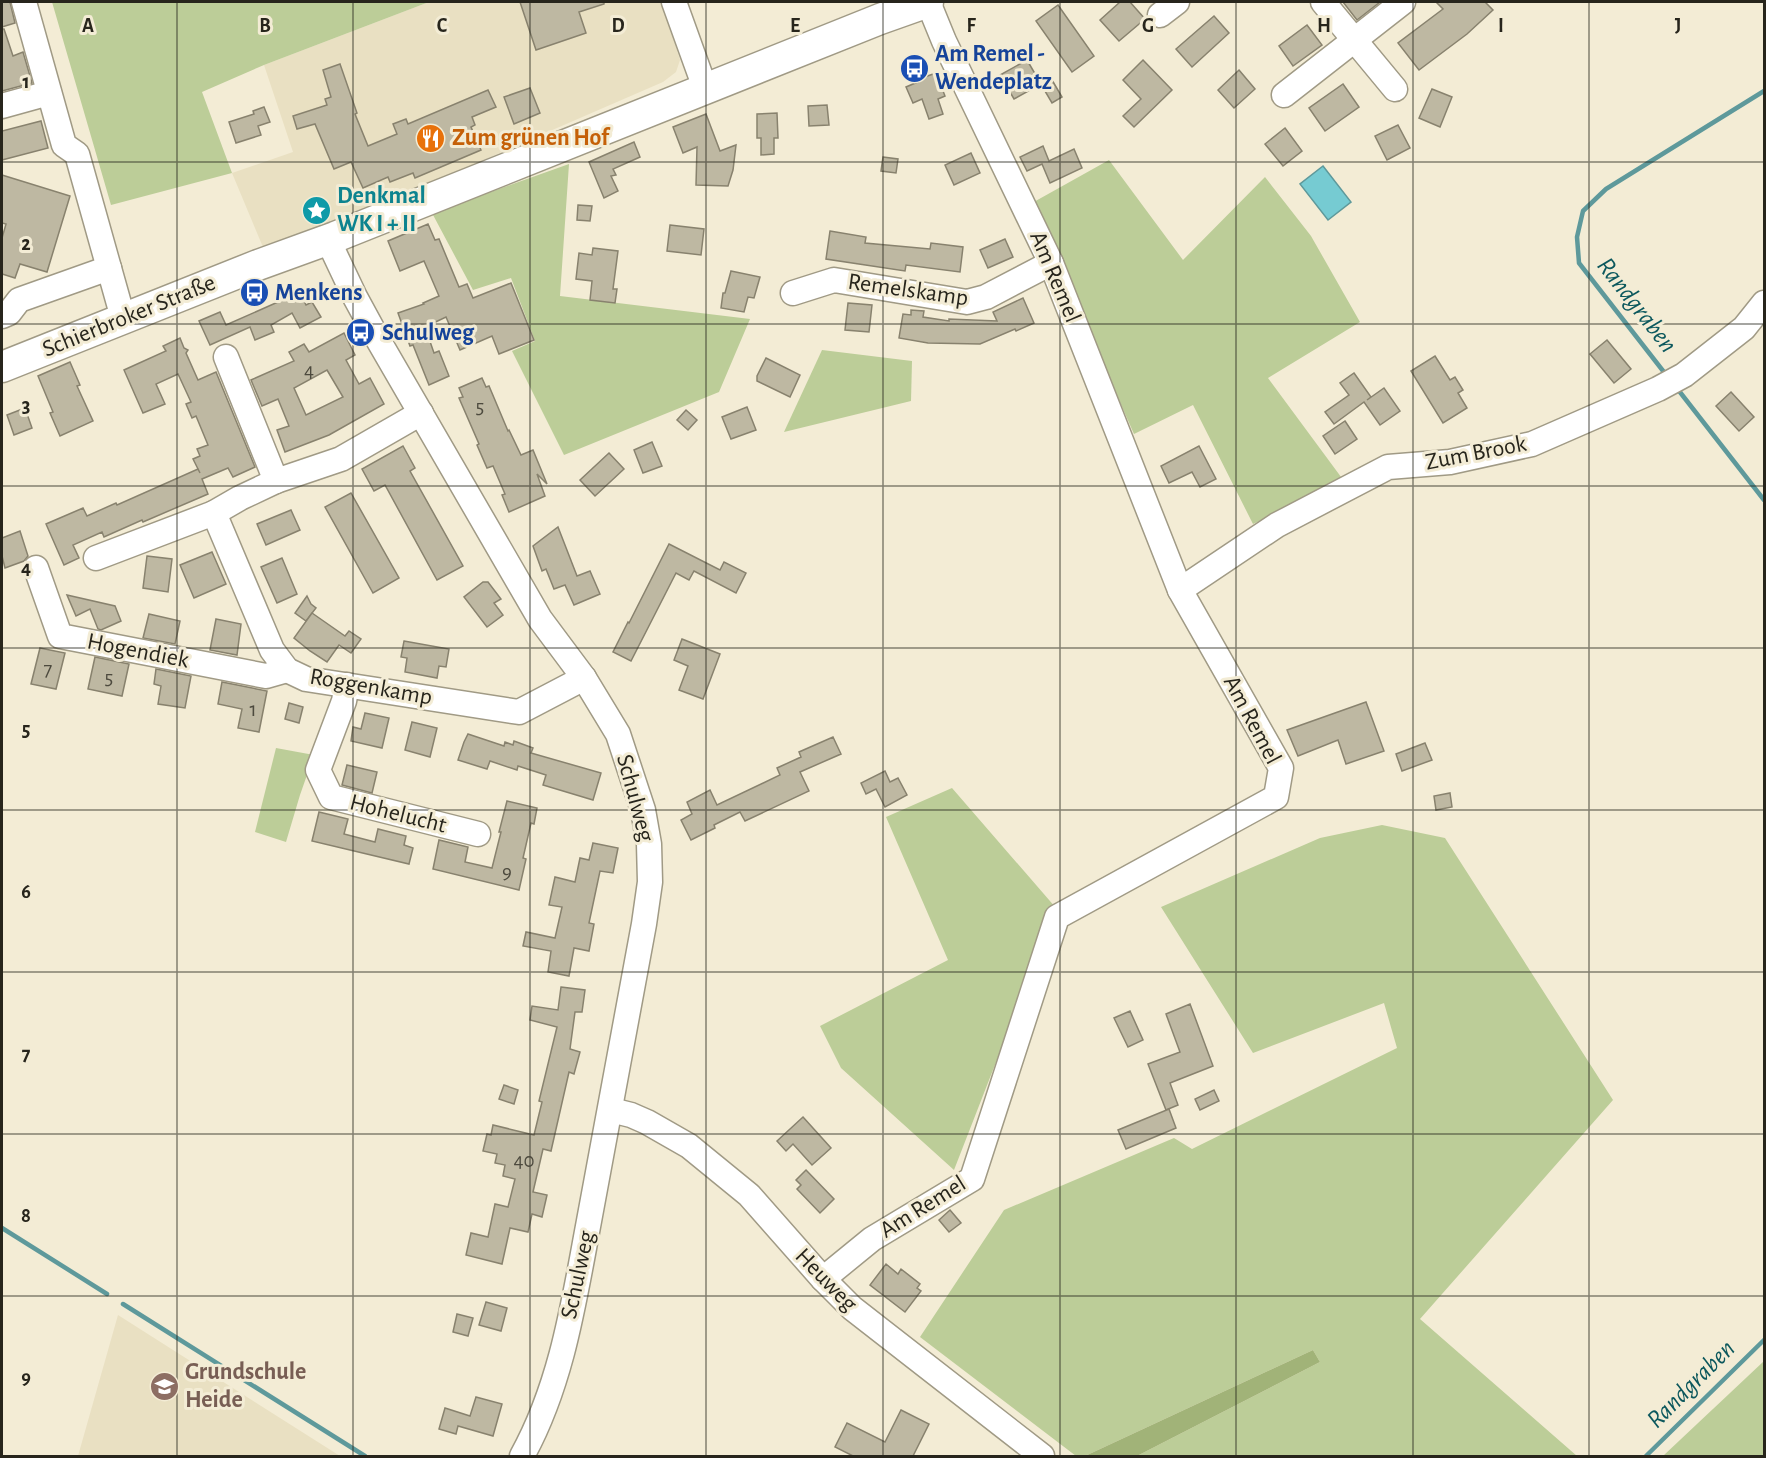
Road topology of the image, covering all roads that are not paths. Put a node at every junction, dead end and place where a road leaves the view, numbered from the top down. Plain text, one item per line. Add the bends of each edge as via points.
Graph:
1 (24, 2) edge
2 (674, 2) edge
3 (928, 2) edge
4 (1323, 2) edge
5 (1403, 2) edge
6 (1355, 40) junction
7 (705, 88) junction
8 (1395, 89) dead end
9 (49, 93) junction
10 (1284, 95) dead end
11 (2, 106) edge
12 (328, 240) junction
13 (1051, 263) junction
14 (109, 268) junction
15 (793, 293) dead end
16 (1764, 303) edge
17 (2, 316) edge
18 (123, 318) junction
19 (226, 357) dead end
20 (2, 367) edge
21 (421, 413) junction
22 (276, 481) junction
23 (214, 513) junction
24 (96, 558) dead end
25 (36, 568) dead end
26 (1180, 590) junction
27 (287, 670) junction
28 (584, 678) junction
29 (346, 685) junction
30 (478, 834) dead end
31 (611, 1110) junction
32 (823, 1279) junction
33 (522, 1456) edge
34 (1041, 1456) edge

1 - 9 street
2 - 7 street
3 - 7 main road, Schierbroker Straße
3 - 13 street, Am Remel
4 - 6 street
5 - 6 street
6 - 8 street
6 - 10 street
7 - 12 main road, Schierbroker Straße
9 - 11 street
9 - 14 street via 64,145 77,154
12 - 18 main road, Schierbroker Straße
12 - 21 street, Schulweg via 355,297
13 - 15 street, Remelskamp via 986,297 967,302 834,280
13 - 26 street, Am Remel
14 - 17 street via 19,300 9,314
14 - 18 street
16 - 26 street, Zum Brook via 1744,328 1684,375 1658,389 1532,444 1450,462 1388,467 1277,525
18 - 20 main road, Schierbroker Straße
19 - 22 street
21 - 22 street via 341,459
21 - 28 street, Schulweg via 540,619
22 - 23 street
23 - 24 street
23 - 27 street, Roggenkamp via 272,650
25 - 27 street, Hogendiek via 60,636 266,676
26 - 32 street, Am Remel via 1281,768 1275,797 1057,917 972,1179 872,1239
27 - 29 street, Roggenkamp via 306,679
28 - 29 street, Roggenkamp via 519,712
28 - 31 street, Schulweg via 618,734 643,810 649,844 650,882
29 - 30 street, Hohelucht via 344,701 318,770 331,797
31 - 32 street, Heuweg via 647,1122 689,1146 749,1195
31 - 33 street, Schulweg via 557,1375
32 - 34 street, Heuweg via 852,1308

